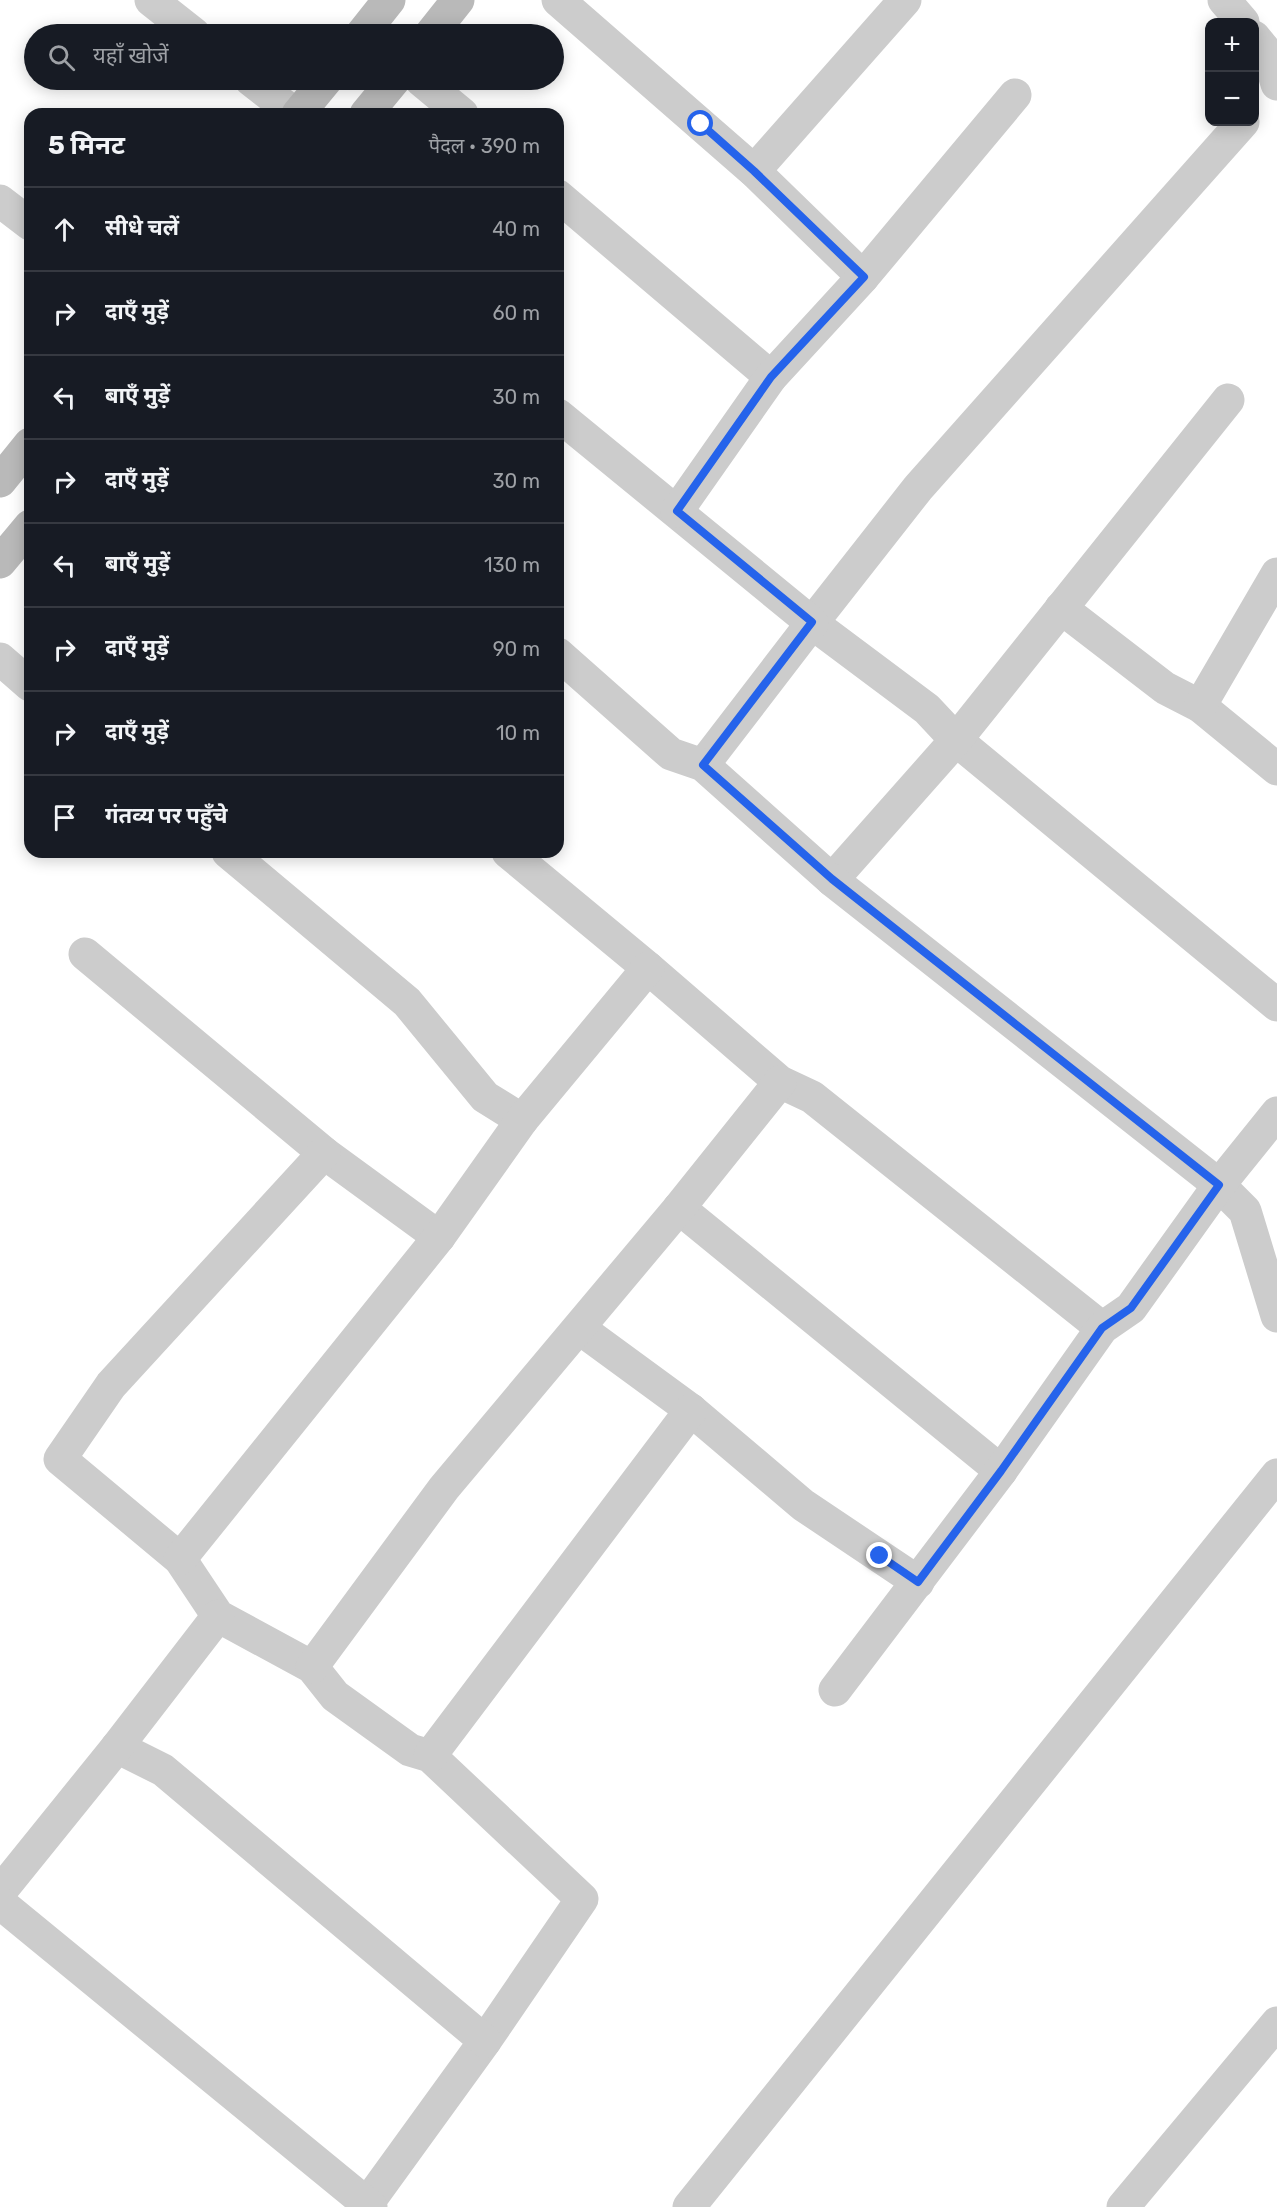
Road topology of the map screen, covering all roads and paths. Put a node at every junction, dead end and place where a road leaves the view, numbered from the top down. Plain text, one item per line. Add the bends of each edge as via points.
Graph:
1 (151, 0) edge
2 (390, 0) edge
3 (458, 0) edge
4 (558, 0) edge
5 (905, 0) edge
6 (1224, 0) edge
7 (1239, 18) edge
8 (181, 24) edge
9 (370, 24) edge
10 (439, 24) edge
11 (1259, 43) edge
12 (1277, 83) edge
13 (264, 90) edge
14 (317, 90) edge
15 (386, 90) edge
16 (434, 90) edge
17 (1016, 94) dead end
18 (1259, 103) edge
19 (288, 108) edge
20 (301, 108) edge
21 (371, 108) edge
22 (455, 108) edge
23 (1239, 126) edge
24 (754, 171) junction
25 (0, 201) edge
26 (564, 201) edge
27 (24, 219) edge
28 (864, 277) junction
29 (771, 377) junction
30 (1228, 399) dead end
31 (564, 421) edge
32 (24, 451) edge
33 (0, 481) edge
34 (677, 511) junction
35 (24, 533) edge
36 (0, 562) edge
37 (1277, 574) edge
38 (1062, 608) junction
39 (812, 622) junction
40 (0, 659) edge
41 (564, 659) edge
42 (24, 680) edge
43 (1200, 706) junction
44 (956, 740) junction
45 (703, 765) junction
46 (1277, 769) edge
47 (235, 858) edge
48 (515, 858) edge
49 (832, 879) junction
50 (85, 954) dead end
51 (648, 968) junction
52 (1277, 1005) edge
53 (780, 1082) junction
54 (1277, 1113) edge
55 (522, 1119) junction
56 (324, 1154) junction
57 (1219, 1185) junction
58 (679, 1208) junction
59 (439, 1237) junction
60 (1277, 1316) edge
61 (579, 1328) junction
62 (1102, 1328) junction
63 (691, 1410) junction
64 (1001, 1471) junction
65 (1277, 1475) edge
66 (180, 1559) junction
67 (918, 1582) junction
68 (218, 1616) junction
69 (312, 1667) junction
70 (835, 1690) dead end
71 (117, 1747) junction
72 (430, 1756) junction
73 (0, 1892) edge
74 (0, 1903) edge
75 (1277, 2023) edge
76 (485, 2042) junction
77 (1267, 2056) edge
78 (369, 2206) edge
79 (689, 2207) edge
80 (1123, 2207) edge

1 - 8 street
2 - 9 main road
3 - 10 main road
4 - 24 street
5 - 24 street
6 - 7 street
11 - 12 street via 1268,54
12 - 18 street
13 - 19 street
14 - 20 main road
15 - 21 main road
16 - 22 street
17 - 28 street
23 - 39 street via 918,489
24 - 28 street
25 - 27 street
26 - 29 street
28 - 29 street
29 - 34 street
30 - 38 street
31 - 34 street
32 - 33 main road
34 - 39 street
35 - 36 main road
37 - 43 street
38 - 43 street via 1165,688
38 - 44 street
39 - 44 street via 927,709
39 - 45 street
40 - 42 street
41 - 45 street via 671,754
43 - 46 street
44 - 49 street
44 - 52 street
45 - 49 street
47 - 55 street via 407,1002 485,1097
48 - 51 street
49 - 57 street
50 - 56 street
51 - 53 street
51 - 55 street
53 - 58 street
53 - 62 street via 812,1097
54 - 57 street
55 - 59 street
56 - 59 street
56 - 66 street via 111,1385 60,1459
57 - 60 street via 1245,1211
57 - 62 street via 1131,1308
58 - 61 street
58 - 64 street
59 - 66 street
61 - 63 street
61 - 69 street via 444,1488
62 - 64 street
63 - 67 street via 803,1505
63 - 72 street
64 - 67 street
65 - 79 street
66 - 68 street
67 - 70 street
68 - 69 street
68 - 71 street
69 - 72 street via 335,1696 410,1750
71 - 73 street
71 - 76 street via 163,1770
72 - 76 street via 582,1899
74 - 78 street
75 - 77 street
76 - 78 street
77 - 80 street

